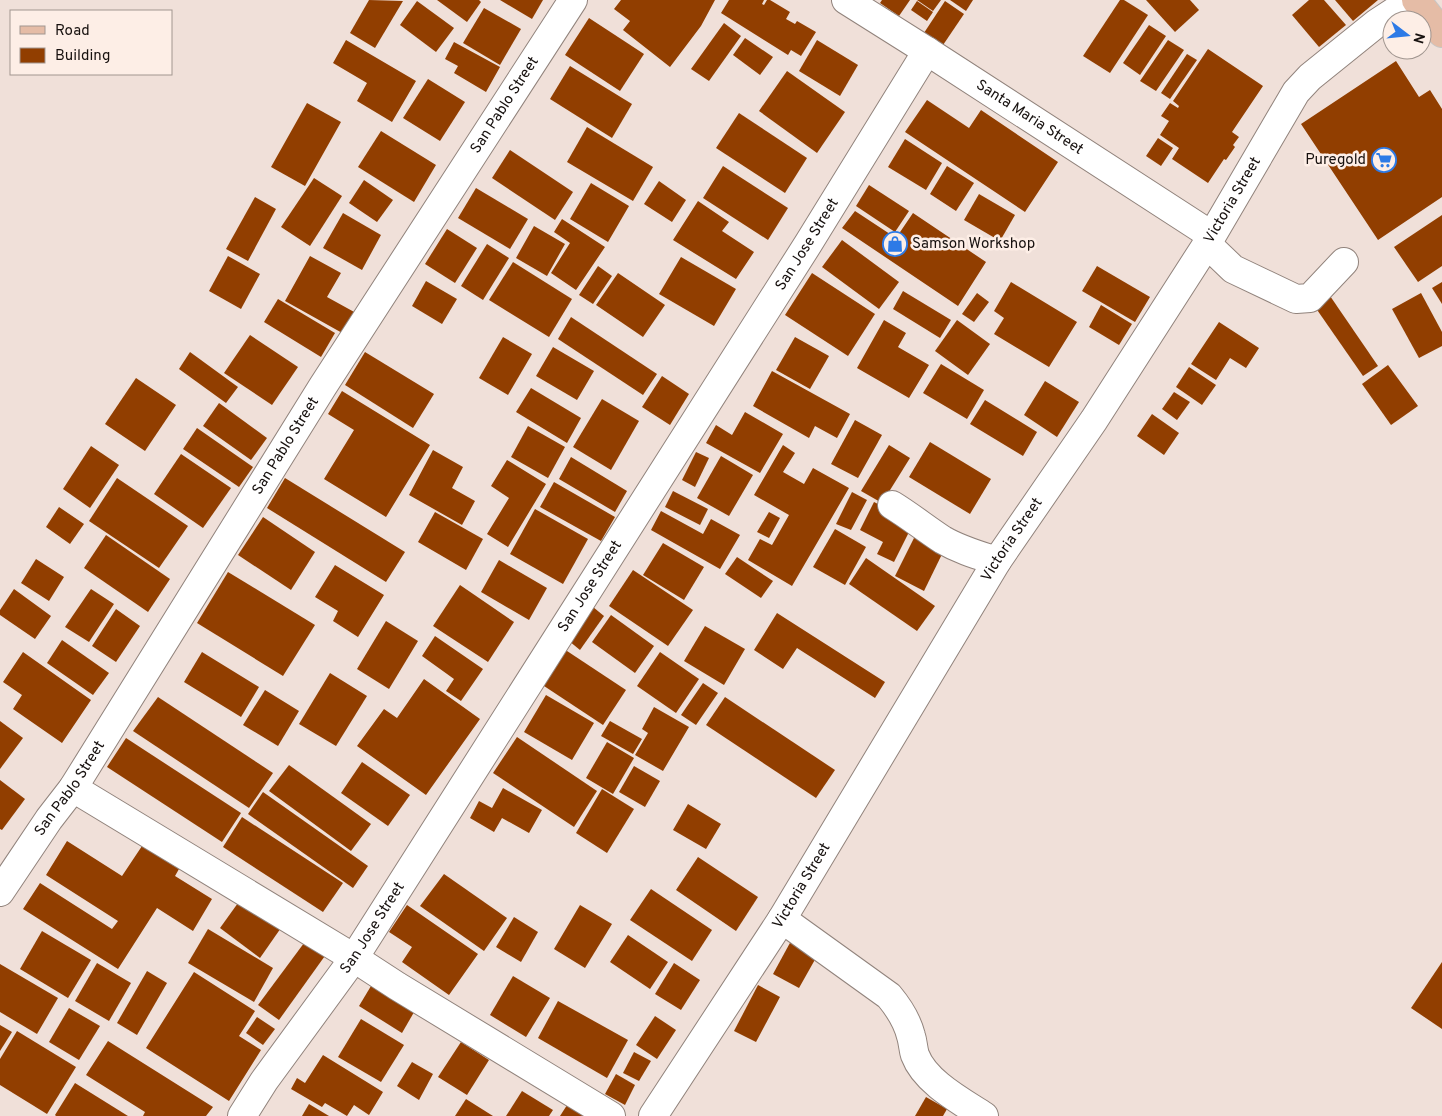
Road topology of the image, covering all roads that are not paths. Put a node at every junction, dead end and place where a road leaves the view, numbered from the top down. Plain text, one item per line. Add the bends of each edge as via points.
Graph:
1 (573, 0) edge
2 (846, 0) edge
3 (1414, 0) edge
4 (1442, 33) edge
5 (927, 51) junction
6 (1209, 240) junction
7 (1344, 262) dead end
8 (892, 505) dead end
9 (997, 561) junction
10 (72, 788) junction
11 (0, 892) edge
12 (782, 919) junction
13 (354, 958) junction
14 (242, 1116) edge
15 (611, 1116) edge
16 (653, 1116) edge
17 (984, 1116) edge

1 - 10 street, San Pablo Street via 323,386
2 - 5 street, Santa Maria Street
3 - 4 main road
3 - 6 street, Victoria Street via 1377,23 1296,92
5 - 6 street, Santa Maria Street
5 - 13 street, San Jose Street
6 - 7 street, Santa Maria Street via 1233,269 1296,299 1310,298
6 - 9 street, Victoria Street via 1094,420
8 - 9 street via 944,540 969,553
9 - 12 street, Victoria Street
10 - 11 street, San Pablo Street
10 - 13 street
12 - 16 street, Victoria Street
12 - 17 street via 889,996 903,1012 916,1055 926,1072 948,1093
13 - 14 street, San Jose Street
13 - 15 street

